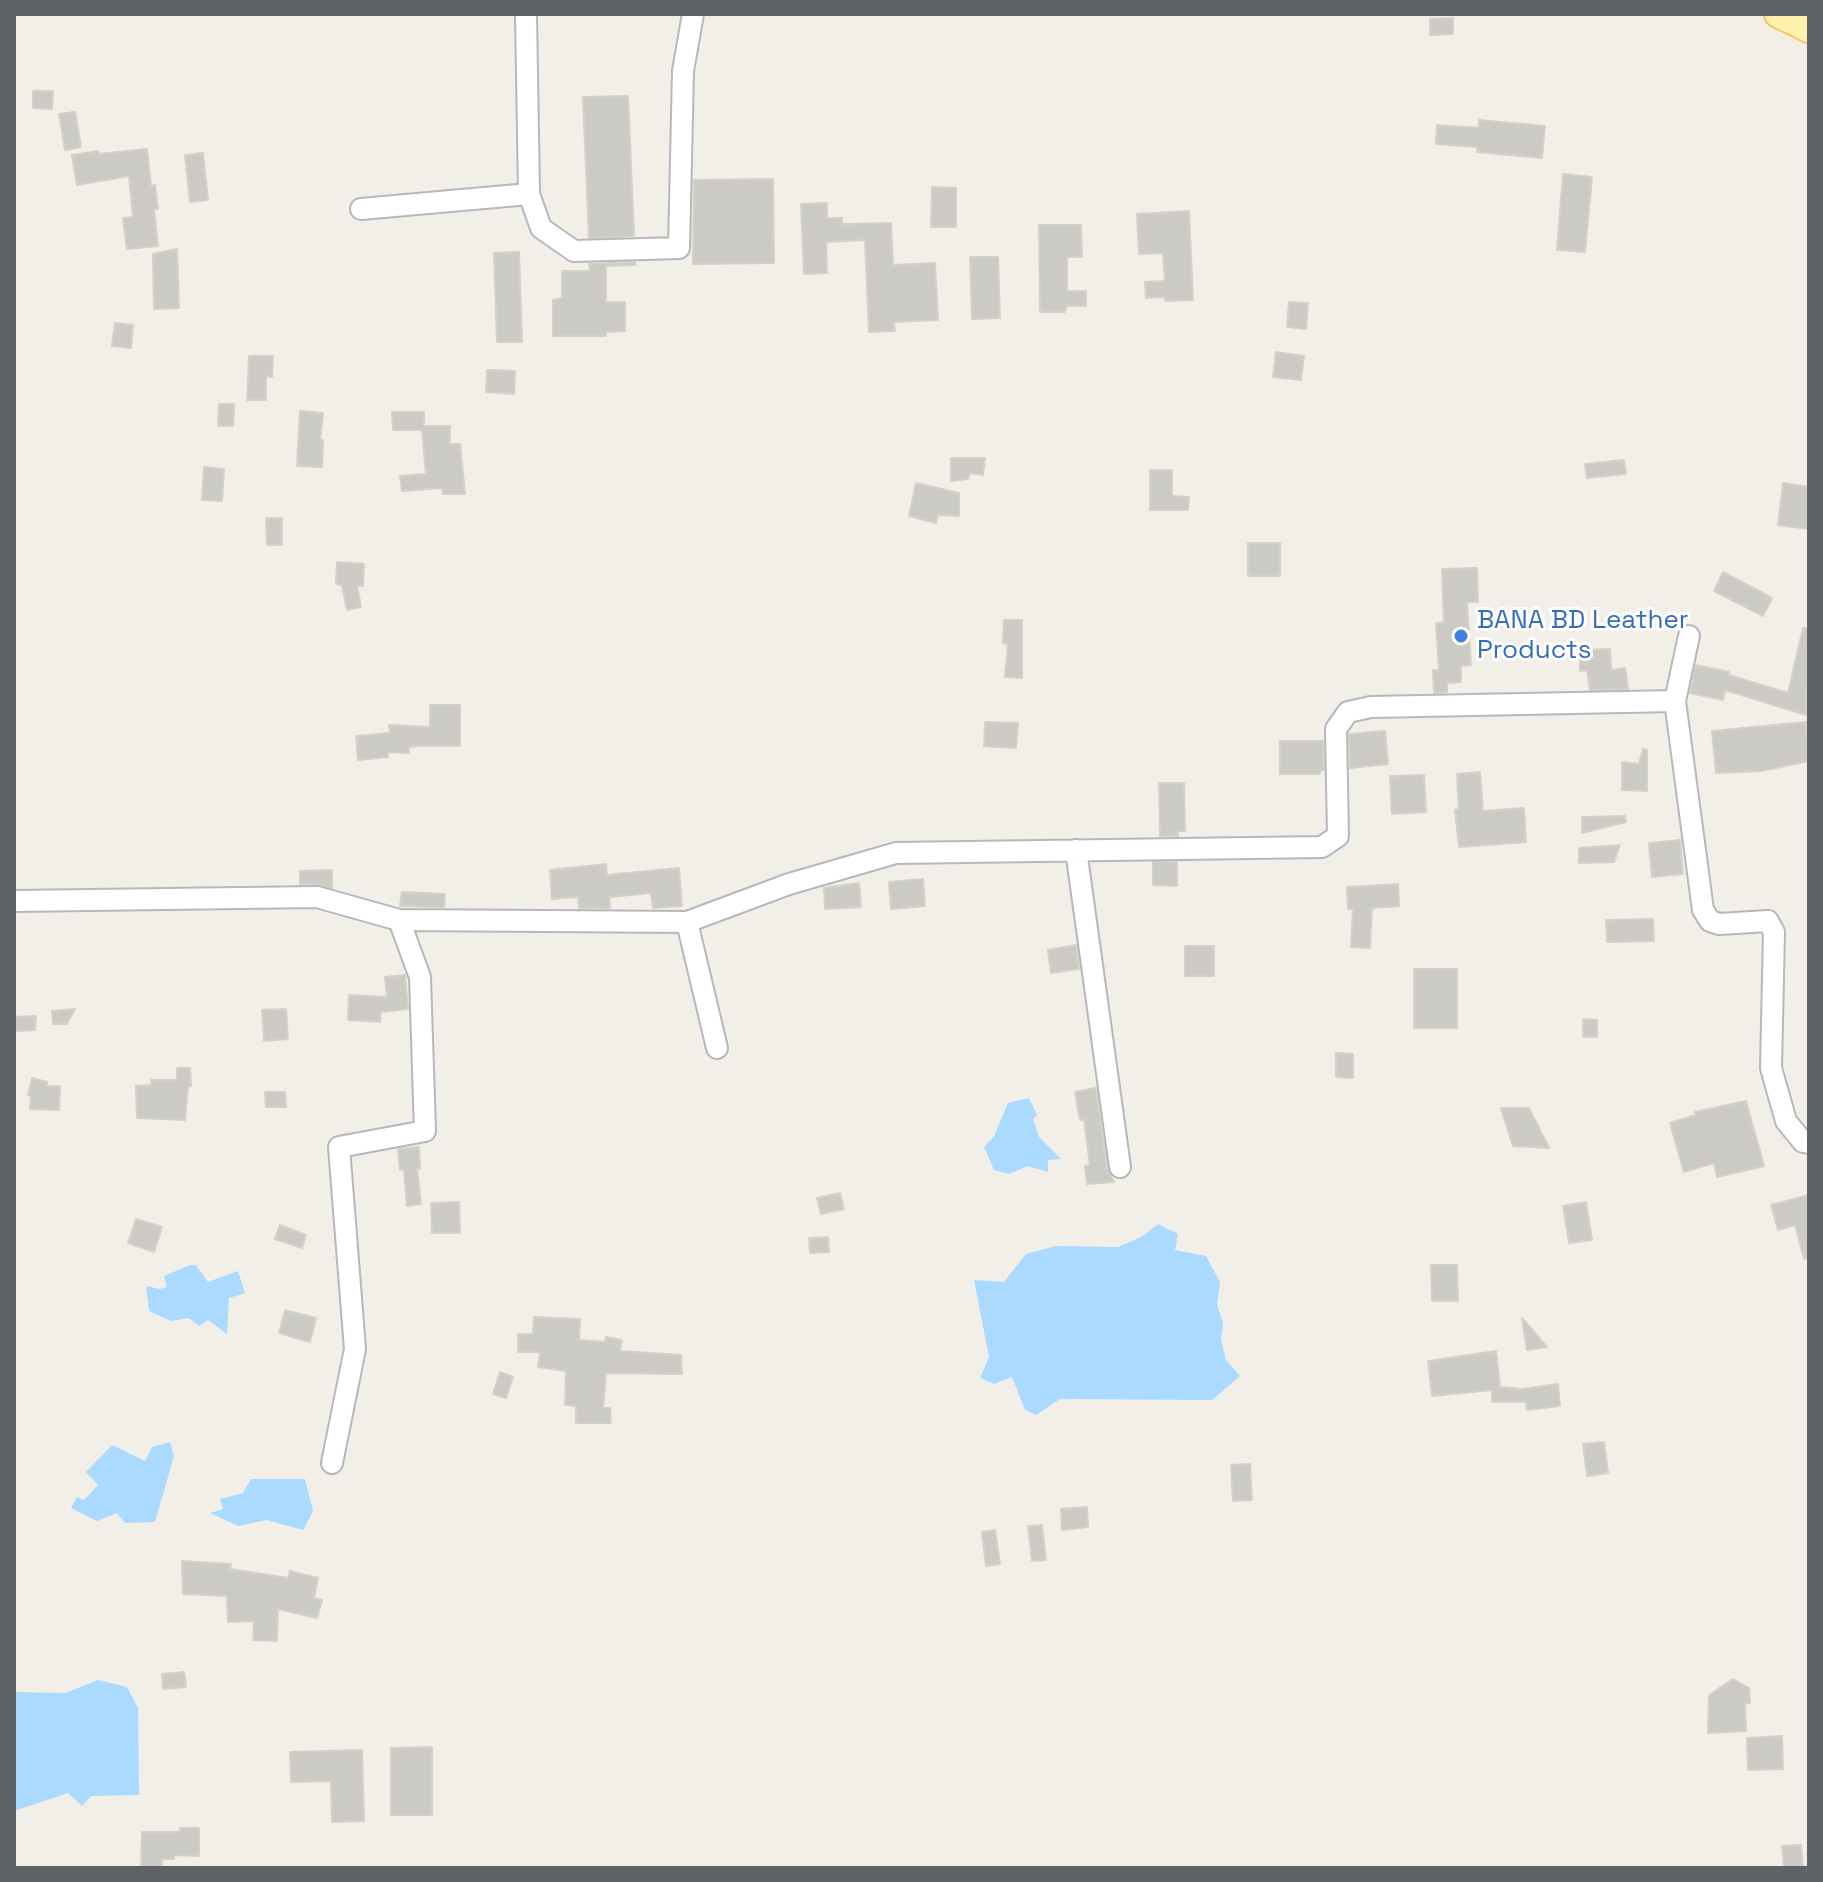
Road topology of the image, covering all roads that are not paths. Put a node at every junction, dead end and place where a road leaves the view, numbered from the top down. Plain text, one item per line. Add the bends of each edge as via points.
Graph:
1 (526, 14) edge
2 (693, 14) edge
3 (1778, 14) edge
4 (1809, 29) edge
5 (529, 194) junction
6 (361, 209) dead end
7 (1689, 636) dead end
8 (1675, 701) junction
9 (1076, 850) junction
10 (14, 901) edge
11 (399, 920) junction
12 (687, 922) junction
13 (717, 1048) dead end
14 (1809, 1143) edge
15 (1120, 1167) dead end
16 (332, 1463) dead end

1 - 5 street
2 - 5 street via 683,71 679,248 574,251 541,228
3 - 4 main road
5 - 6 street
7 - 8 street
8 - 9 street via 1371,707 1348,712 1336,729 1338,836 1322,847
8 - 14 street via 1703,910 1719,924 1768,921 1774,932 1771,1068 1786,1121
9 - 12 street via 896,853 789,884
9 - 15 street
10 - 11 street via 317,897
11 - 12 street
11 - 16 street via 420,977 425,1131 339,1147 355,1349
12 - 13 street

